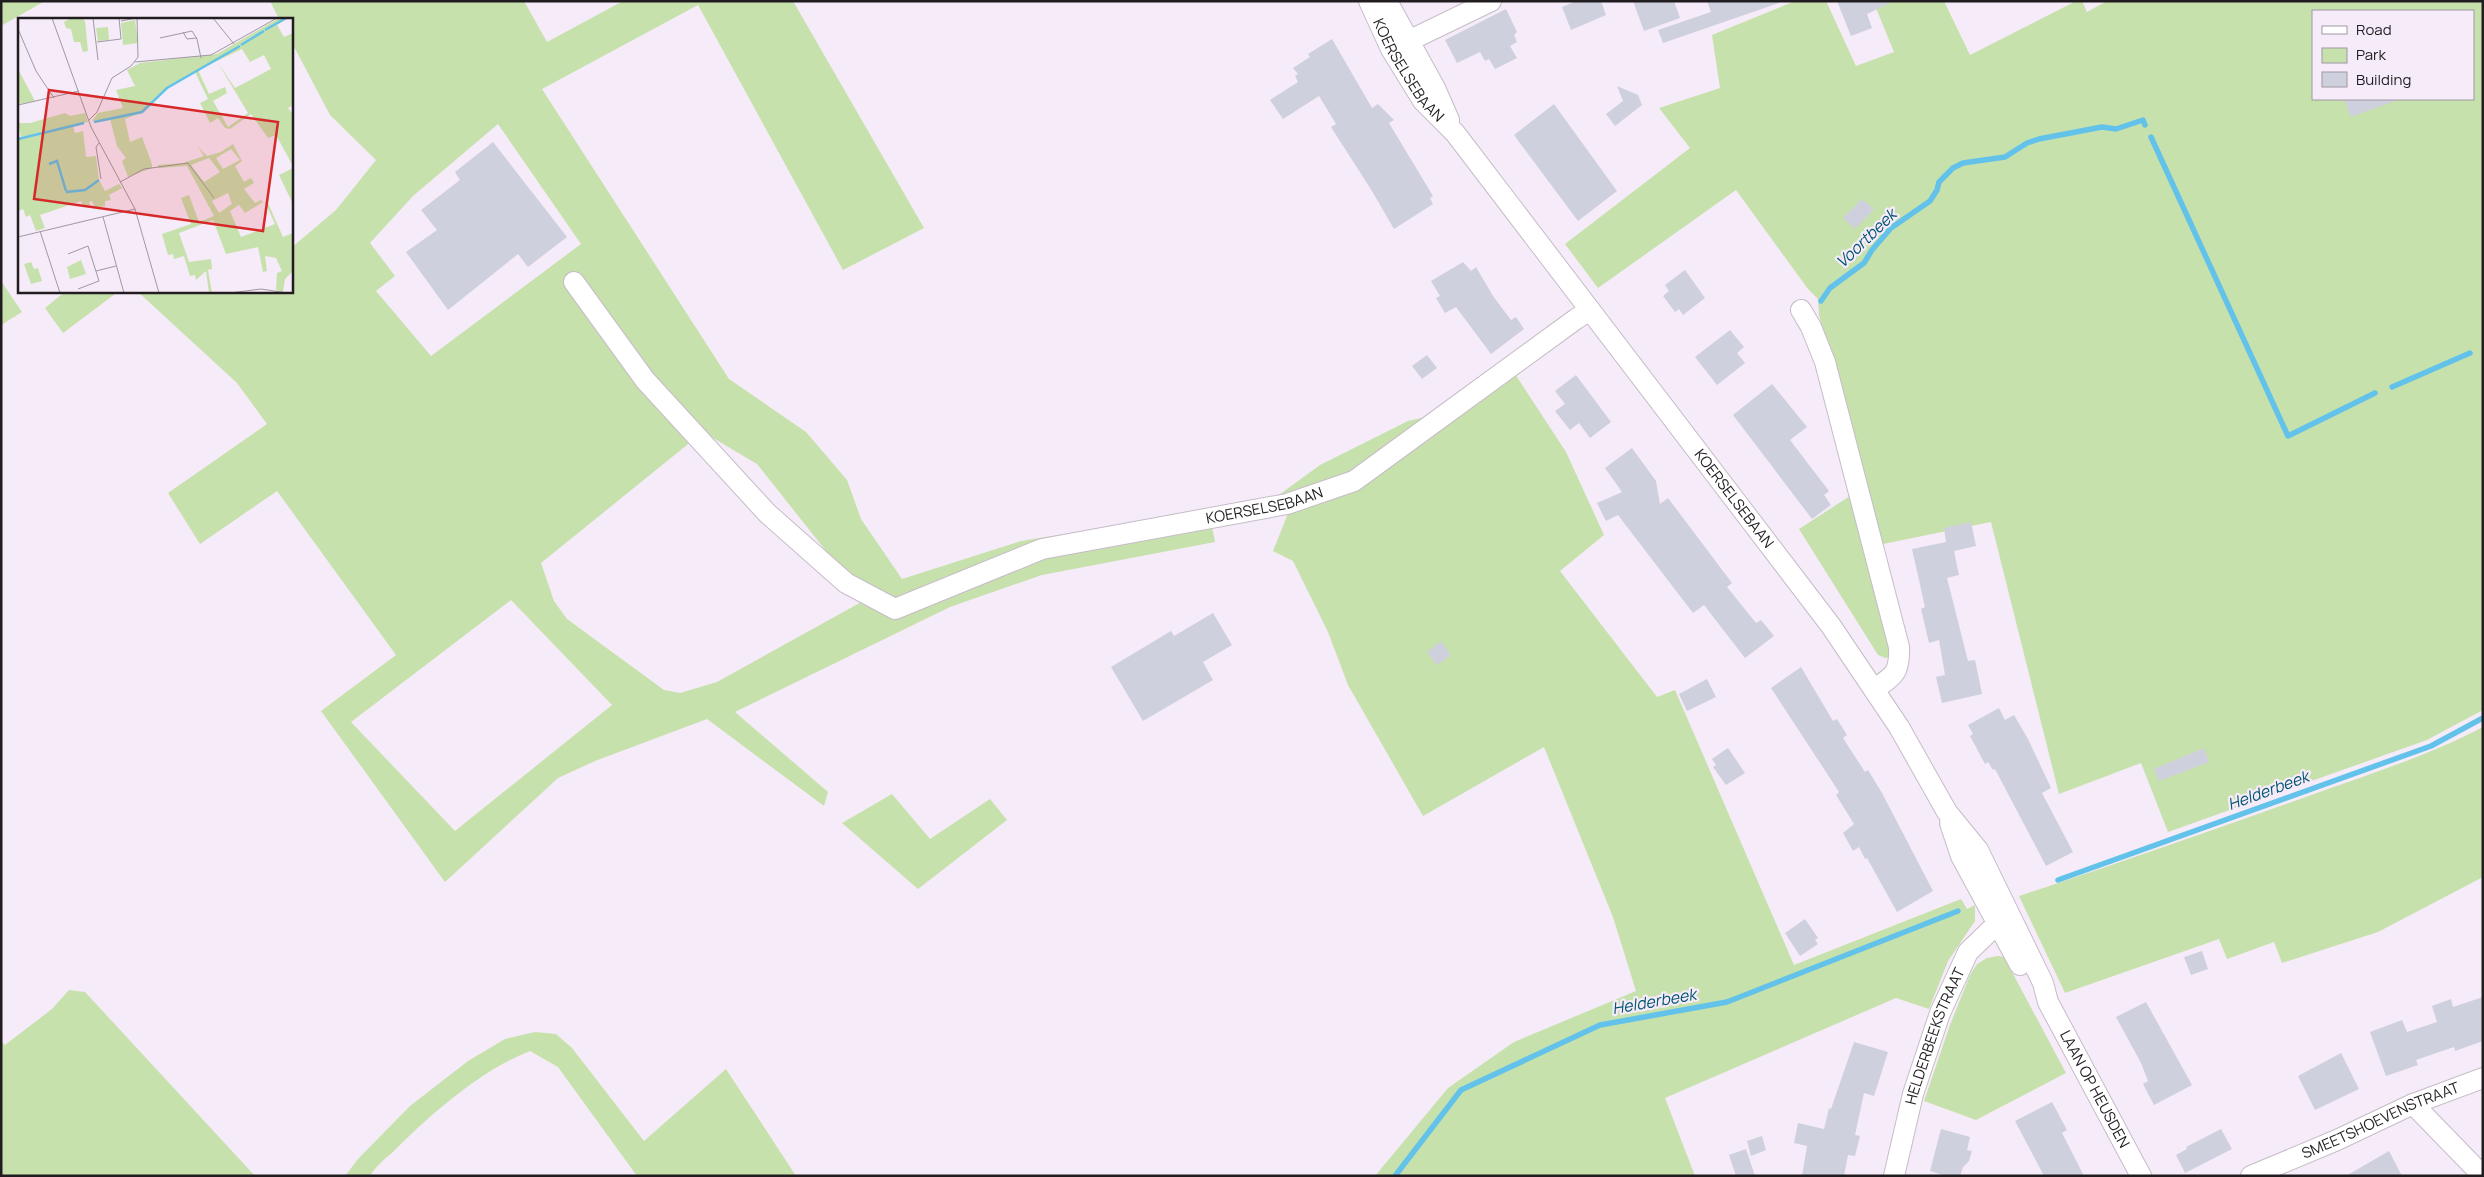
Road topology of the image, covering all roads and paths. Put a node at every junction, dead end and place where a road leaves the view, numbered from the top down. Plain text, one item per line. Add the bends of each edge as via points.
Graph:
1 (1369, 1) edge
2 (1387, 1) edge
3 (1491, 1) edge
4 (1400, 45) junction
5 (574, 282) dead end
6 (1590, 310) junction
7 (1802, 310) dead end
8 (1874, 689) junction
9 (2004, 920) junction
10 (2483, 1078) edge
11 (2413, 1104) junction
12 (1894, 1176) edge
13 (2141, 1176) edge
14 (2251, 1176) edge
15 (2483, 1176) edge

1 - 4 street, KOERSELSEBAAN
2 - 4 street, KOERSELSEBAAN
3 - 4 street
4 - 6 street, KOERSELSEBAAN via 1423,100 1455,133
5 - 6 street, KOERSELSEBAAN via 645,380 767,513 846,583 895,609 1042,549 1287,504 1354,482
6 - 8 street, KOERSELSEBAAN via 1831,626
7 - 8 street via 1825,362 1899,648 1900,663 1896,673
8 - 9 street, KOERSELSEBAAN via 1947,812 1961,856
9 - 12 street, HELDERBEEKSTRAAT via 1968,952 1940,1013 1913,1094
9 - 13 street, LAAN OP HEUSDEN via 2031,986 2048,1002
10 - 11 street, SMEETSHOEVENSTRAAT
11 - 14 street, SMEETSHOEVENSTRAAT
11 - 15 street

